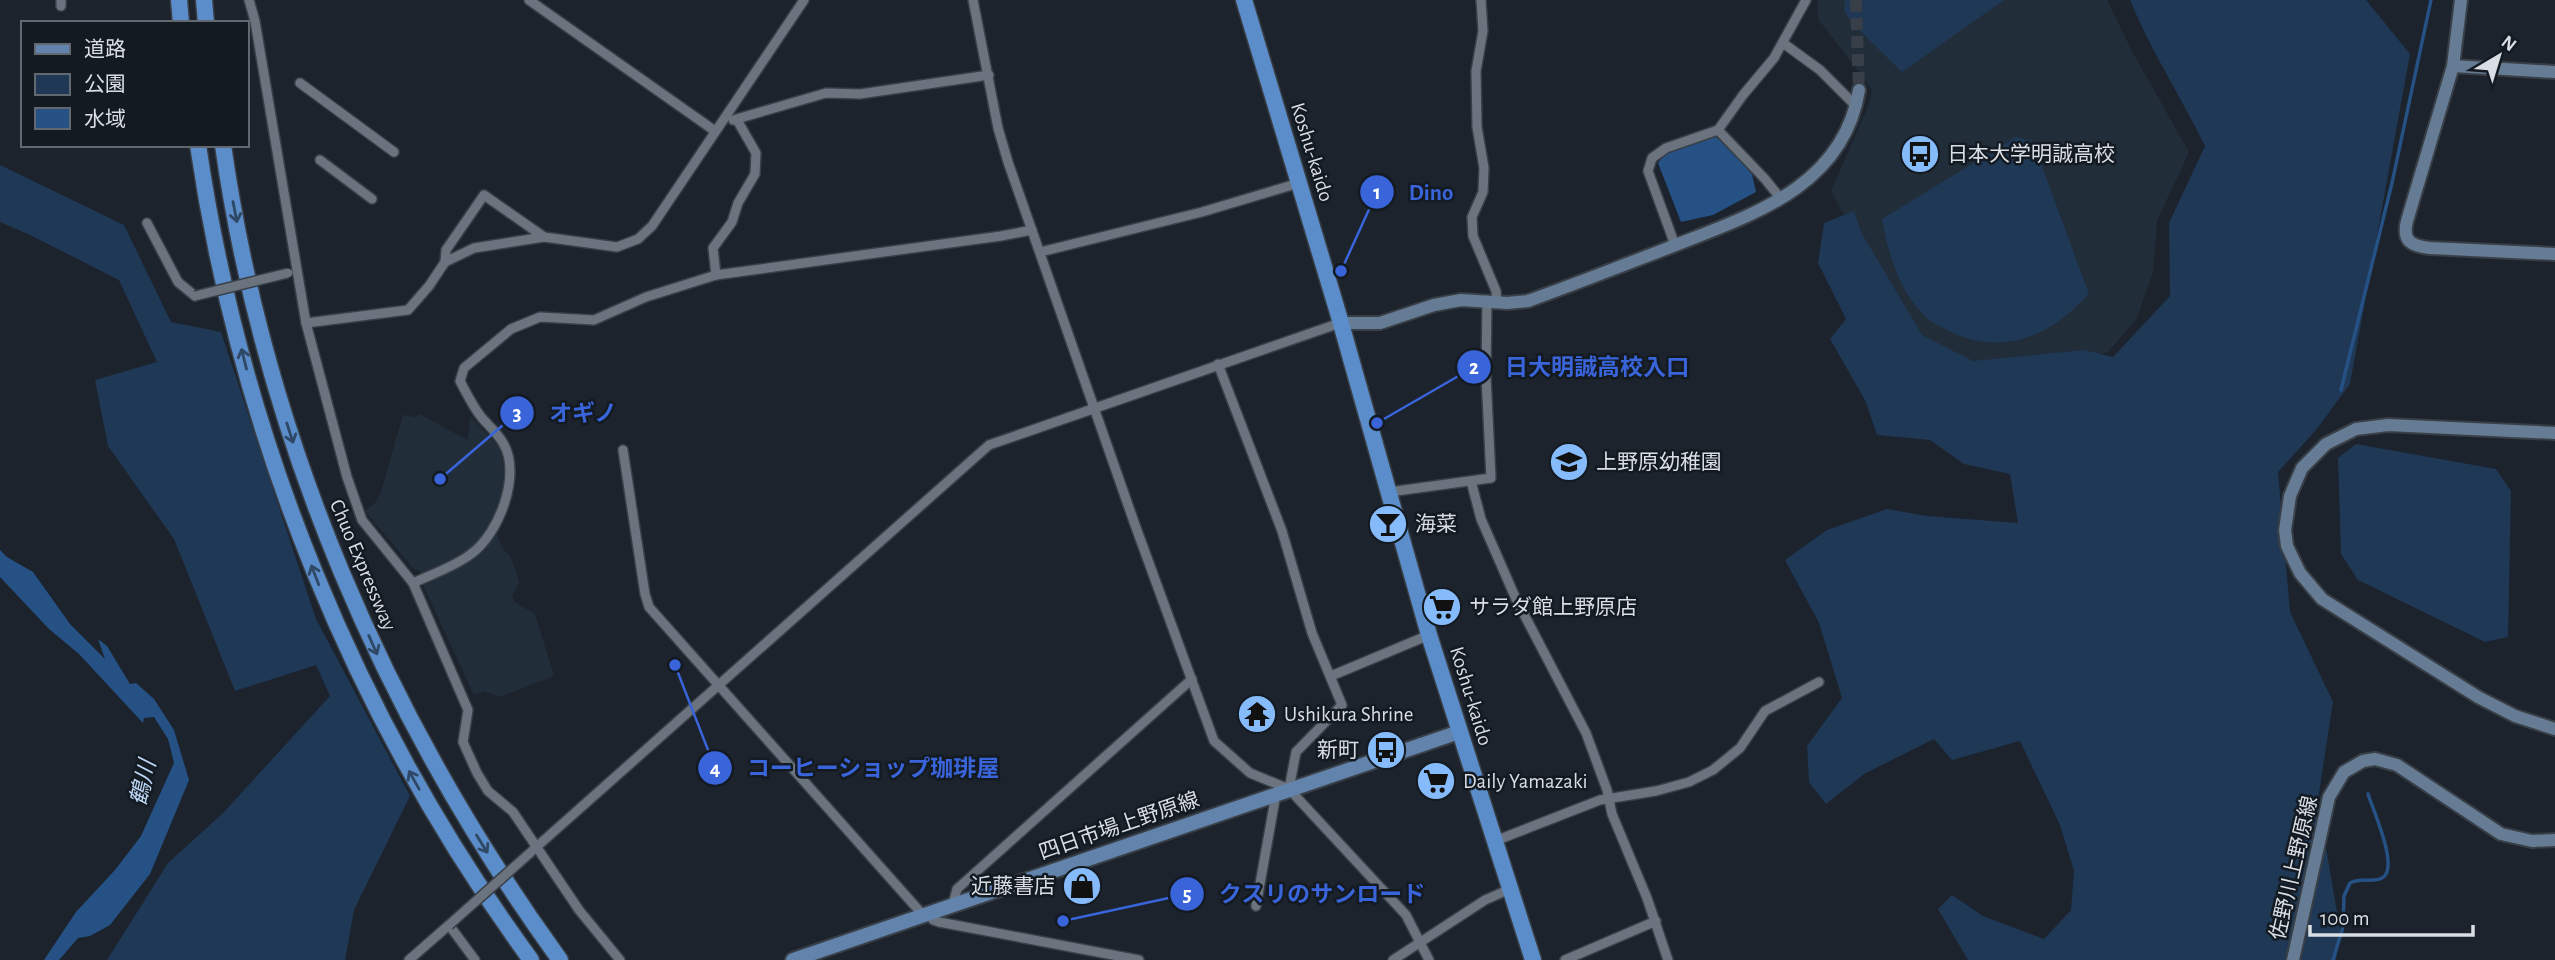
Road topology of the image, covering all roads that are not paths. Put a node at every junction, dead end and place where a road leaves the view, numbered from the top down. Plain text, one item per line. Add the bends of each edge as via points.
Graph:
1 (179, 0) edge
2 (204, 0) edge
3 (248, 0) edge
4 (529, 0) edge
5 (804, 0) edge
6 (973, 0) edge
7 (1244, 0) edge
8 (1481, 0) edge
9 (1806, 0) edge
10 (2460, 0) edge
11 (181, 21) edge
12 (206, 21) edge
13 (1783, 43) junction
14 (2453, 66) junction
15 (2555, 72) edge
16 (989, 75) junction
17 (300, 83) dead end
18 (1859, 90) tunnel mouth
19 (1856, 107) junction
20 (737, 120) junction
21 (718, 126) junction
22 (1718, 130) junction
23 (198, 147) edge
24 (223, 147) edge
25 (394, 152) dead end
26 (320, 160) dead end
27 (1299, 183) junction
28 (1781, 199) junction
29 (372, 200) dead end
30 (147, 223) dead end
31 (1032, 230) junction
32 (544, 237) junction
33 (1675, 245) junction
34 (1040, 252) junction
35 (2555, 254) edge
36 (445, 262) junction
37 (292, 272) junction
38 (716, 275) junction
39 (1492, 301) junction
40 (306, 323) junction
41 (1340, 323) junction
42 (1218, 364) junction
43 (1095, 408) junction
44 (2555, 433) edge
45 (622, 450) dead end
46 (1471, 481) junction
47 (1389, 492) junction
48 (413, 583) junction
49 (1429, 635) junction
50 (1331, 676) junction
51 (1192, 679) junction
52 (1819, 682) dead end
53 (718, 684) junction
54 (2555, 729) edge
55 (1459, 732) junction
56 (1282, 791) junction
57 (1609, 799) junction
58 (2555, 840) edge
59 (1494, 841) junction
60 (533, 850) junction
61 (1510, 889) junction
62 (953, 904) junction
63 (1256, 906) dead end
64 (926, 914) junction
65 (1656, 921) junction
66 (449, 925) junction
67 (1421, 942) junction
68 (409, 960) edge
69 (475, 960) edge
70 (531, 960) edge
71 (560, 960) edge
72 (620, 960) edge
73 (793, 960) edge
74 (1139, 960) edge
75 (1393, 960) edge
76 (1429, 960) edge
77 (1533, 960) edge
78 (1565, 960) edge
79 (1668, 960) edge
80 (2293, 960) edge

1 - 11 highway
2 - 12 highway
3 - 37 street via 255,21
4 - 21 street
5 - 21 street
6 - 16 street
7 - 27 highway, Koshu-kaido
8 - 39 street via 1476,105 1483,192 1472,217 1473,236 1496,291
9 - 13 street
10 - 14 street
13 - 19 street via 1820,70
13 - 22 street
14 - 15 street
14 - 35 street via 2404,232 2407,240 2413,246 2430,248
16 - 20 street via 860,94 826,93
16 - 31 street via 1005,151
17 - 25 street
18 - 19 street
19 - 28 street via 1826,160
20 - 21 street
20 - 38 street via 756,153 755,174 732,222 713,248
21 - 32 street via 652,226 638,239 617,247
22 - 28 street
22 - 33 street via 1666,148 1652,158 1648,172
70 -> 23 highway via 425,799 325,600 254,400 225,285
24 -> 71 highway, Chuo Expressway via 260,328 284,415 330,545 415,731 487,853
26 - 29 street
27 - 34 street
27 - 41 highway, Koshu-kaido
28 - 33 street
30 - 37 street, bridge via 178,282 195,296
31 - 34 street
31 - 38 street
32 - 36 street via 474,248
32 - 36 street via 484,195 446,250
33 - 39 street via 1528,302
34 - 43 street
36 - 40 street via 408,310
37 - 40 street
38 - 48 street via 646,297 594,320 540,317 511,329 464,368 460,381 470,400 504,443 511,475 509,494 474,553
39 - 41 street via 1434,305 1380,323
39 - 46 street via 1486,376 1491,478
40 - 48 street via 362,520
41 - 42 street
41 - 47 highway, Koshu-kaido
42 - 43 street
42 - 50 street via 1282,531 1312,634
43 - 51 street
43 - 53 street via 989,445
44 - 54 street via 2388,425 2356,429 2326,444 2302,468 2290,496 2286,530 2287,546 2300,573 2322,599 2478,696 2515,716
45 - 53 street via 649,607
46 - 47 street
46 - 57 street via 1492,546 1586,733
47 - 49 highway, Koshu-kaido
48 - 60 street via 468,710 463,742 477,774 488,791 513,811
49 - 50 street
49 - 55 highway, Koshu-kaido
50 - 56 street via 1342,705 1296,752
51 - 56 street via 1214,741 1250,773
51 - 62 street via 957,889
52 - 57 street via 1765,711 1740,748 1713,770 1689,782
53 - 60 street
53 - 64 street
55 - 56 main road, 四日市場上野原線
55 - 59 highway, Koshu-kaido
56 - 62 main road, 四日市場上野原線
56 - 63 street
56 - 67 street via 1386,892
57 - 59 street
57 - 65 street
58 - 80 street, 佐野川上野原線 via 2532,841 2501,834 2398,765 2363,761 2344,772 2329,797
59 - 61 highway, Koshu-kaido
60 - 66 street, bridge
60 - 72 street
61 - 67 street
61 - 77 highway, Koshu-kaido
62 - 64 main road, 四日市場上野原線
64 - 73 main road, 四日市場上野原線
64 - 74 street via 939,922
65 - 78 street
65 - 79 street
66 - 68 street
66 - 69 street
67 - 75 street
67 - 76 street

